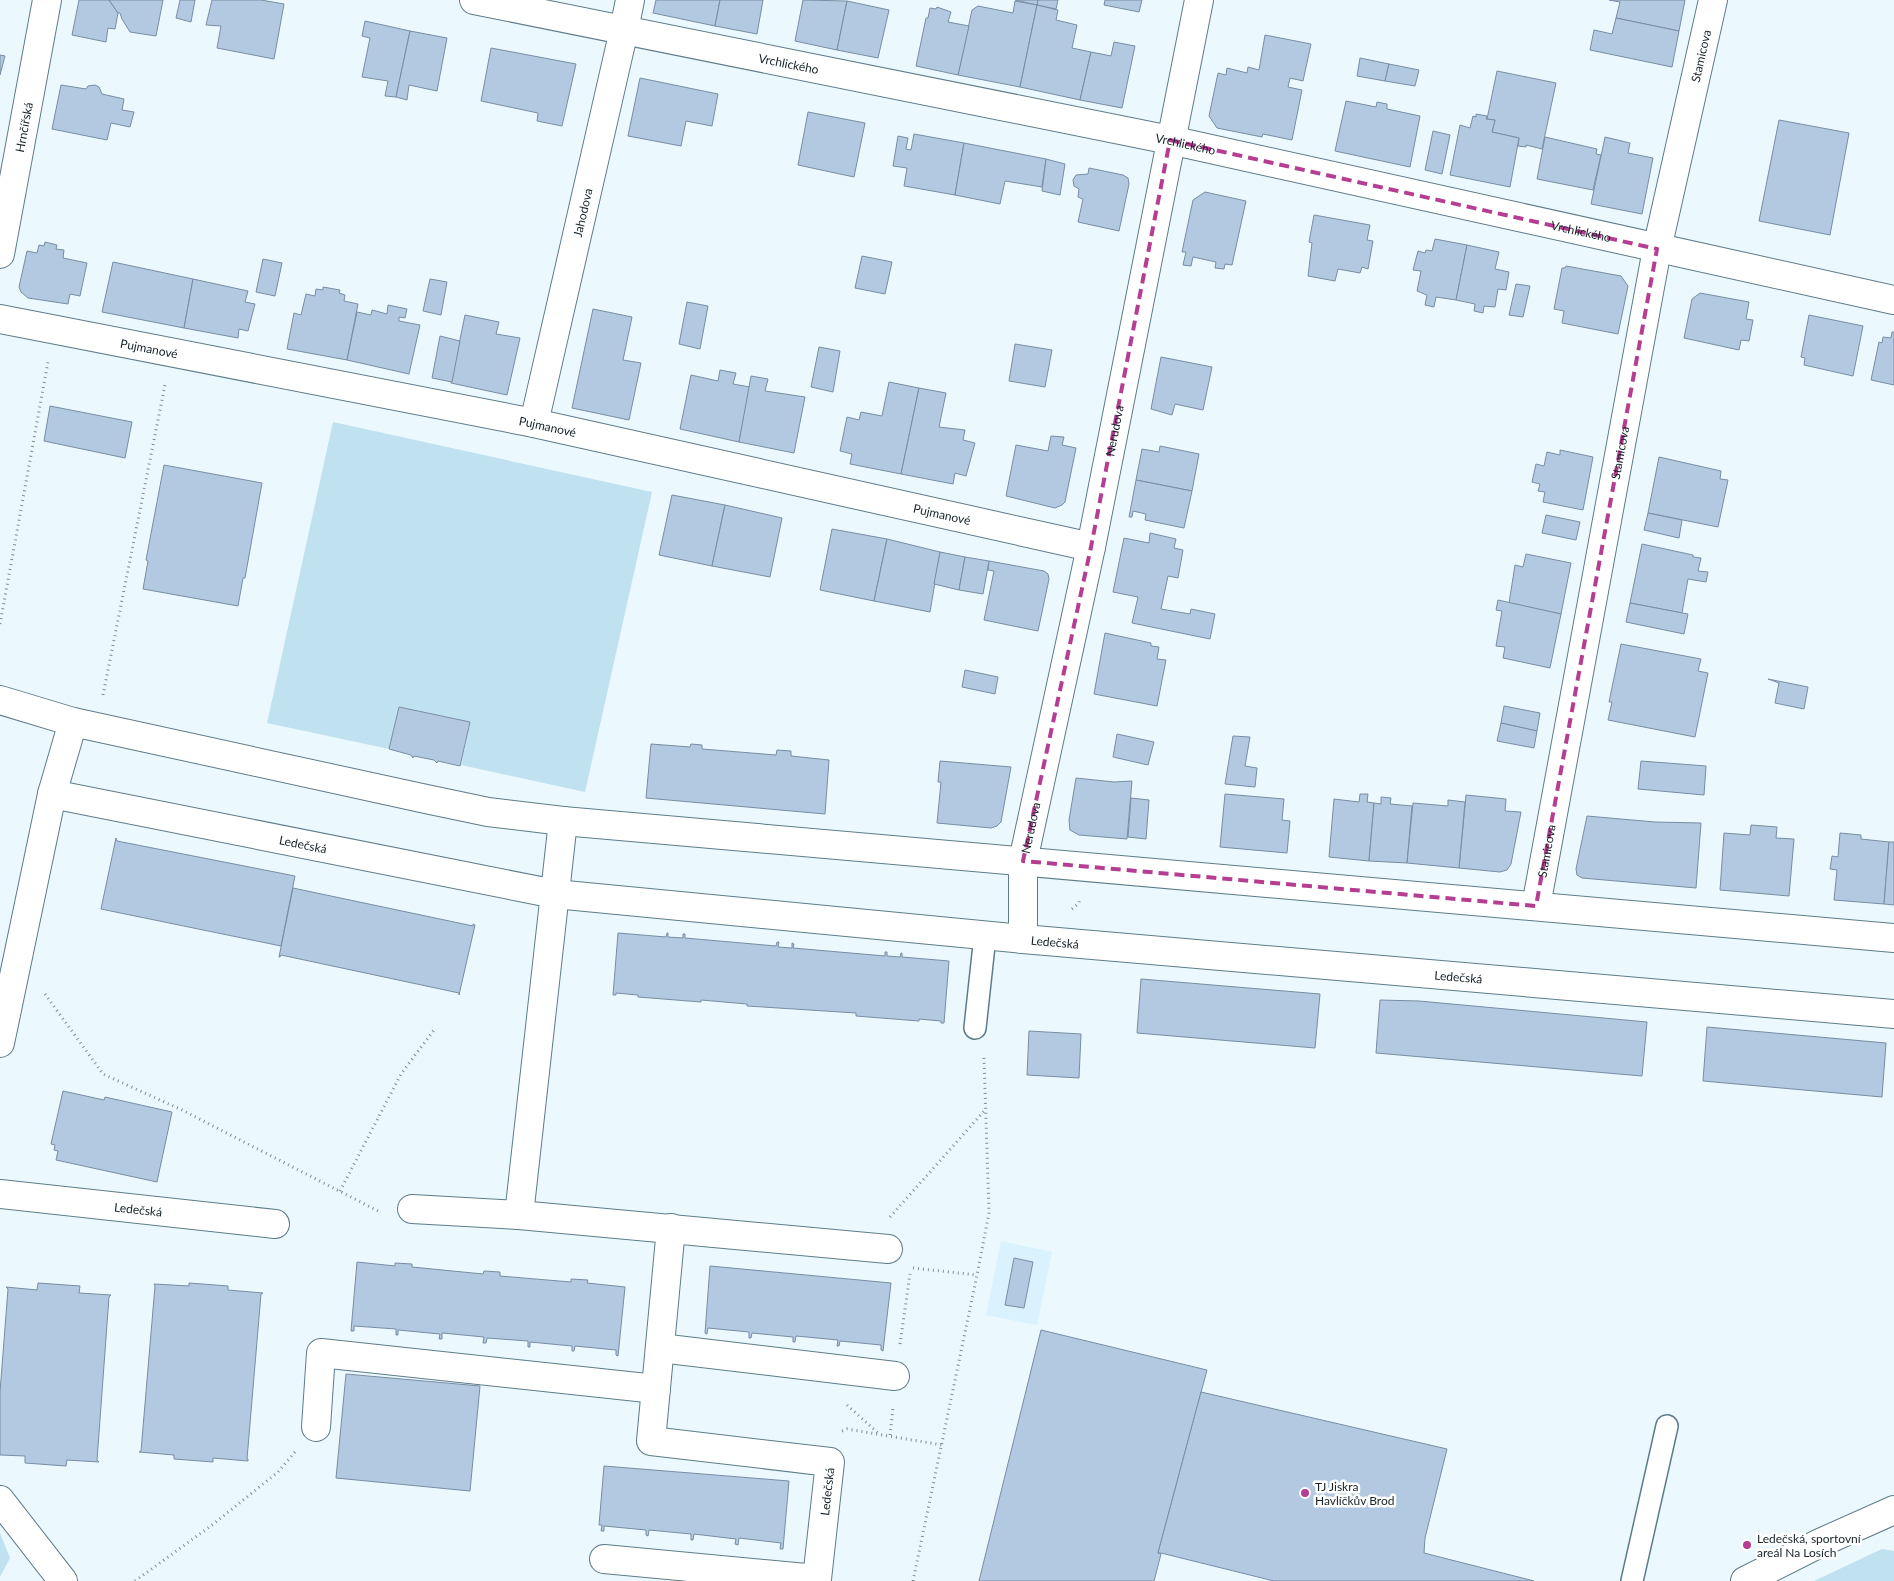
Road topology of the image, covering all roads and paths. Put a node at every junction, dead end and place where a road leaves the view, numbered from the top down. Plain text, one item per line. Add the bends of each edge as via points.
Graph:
1 (47, 0) edge
2 (474, 0) edge
3 (630, 0) edge
4 (1199, 0) edge
5 (1713, 0) edge
6 (624, 30) junction
7 (1170, 140) junction
8 (1657, 249) junction
9 (0, 254) edge
10 (1894, 300) edge
11 (0, 319) edge
12 (54, 330) junction
13 (171, 352) junction
14 (534, 423) junction
15 (1091, 547) junction
16 (0, 624) edge
17 (0, 700) edge
18 (85, 724) junction
19 (52, 794) junction
20 (563, 820) junction
21 (1024, 861) junction
22 (555, 894) junction
23 (1536, 906) junction
24 (985, 936) junction
25 (1894, 938) edge
26 (1023, 939) junction
27 (10, 974) edge
28 (1894, 1014) edge
29 (975, 1028) joint
30 (434, 1030) dead end
31 (0, 1043) edge
32 (986, 1108) junction
33 (340, 1191) junction
34 (0, 1194) edge
35 (412, 1209) dead end
36 (382, 1212) dead end
37 (519, 1215) junction
38 (275, 1224) dead end
39 (671, 1228) junction
40 (878, 1248) joint
41 (911, 1268) dead end
42 (660, 1348) junction
43 (896, 1376) joint
44 (656, 1389) junction
45 (1667, 1426) dead end
46 (316, 1427) joint
47 (942, 1445) junction
48 (830, 1462) junction
49 (0, 1500) edge
50 (1894, 1510) edge
51 (604, 1559) dead end
52 (63, 1581) edge
53 (135, 1581) edge
54 (913, 1581) edge
55 (1632, 1581) edge
56 (1745, 1581) edge

1 - 9 street, Hrnčířská
2 - 6 street, Vrchlického
3 - 6 street, Jahodova
4 - 7 street, Nerudova
5 - 8 street, Stamicova
6 - 7 street, Vrchlického
6 - 14 street, Jahodova
7 - 8 street, Vrchlického
7 - 15 street, Nerudova
8 - 10 street, Vrchlického
8 - 23 street, Stamicova
11 - 12 street, Pujmanové
12 - 13 street, Pujmanové
12 - 16 path
13 - 14 street, Pujmanové
13 - 18 path
14 - 15 street, Pujmanové
15 - 21 street, Nerudova
17 - 18 street
18 - 19 street
18 - 20 street via 488,812
19 - 22 street, Ledečská
19 - 27 street
20 - 21 street
20 - 22 street
21 - 23 street
21 - 26 street, Ledečská
22 - 24 street, Ledečská
22 - 37 street
23 - 25 street
24 - 26 street, Ledečská
24 - 29 lane
26 - 28 street, Ledečská
27 - 31 street
27 - 33 path via 31,965 31,974 103,1074 182,1110
29 - 32 path via 982,1032
30 - 33 path via 401,1074
32 - 40 path via 872,1237
32 - 47 path via 989,1213
33 - 36 path
34 - 38 street, Ledečská
35 - 37 street
37 - 39 street
39 - 40 street
39 - 42 street, Ledečská
41 - 43 path
42 - 43 street
42 - 44 street, Ledečská
44 - 46 street via 321,1353
44 - 48 street, Ledečská via 651,1441
45 - 55 lane
46 - 53 path via 278,1472
47 - 48 path via 847,1429 834,1435
47 - 54 path
48 - 51 street, Ledečská via 817,1579
49 - 52 street
50 - 56 street

